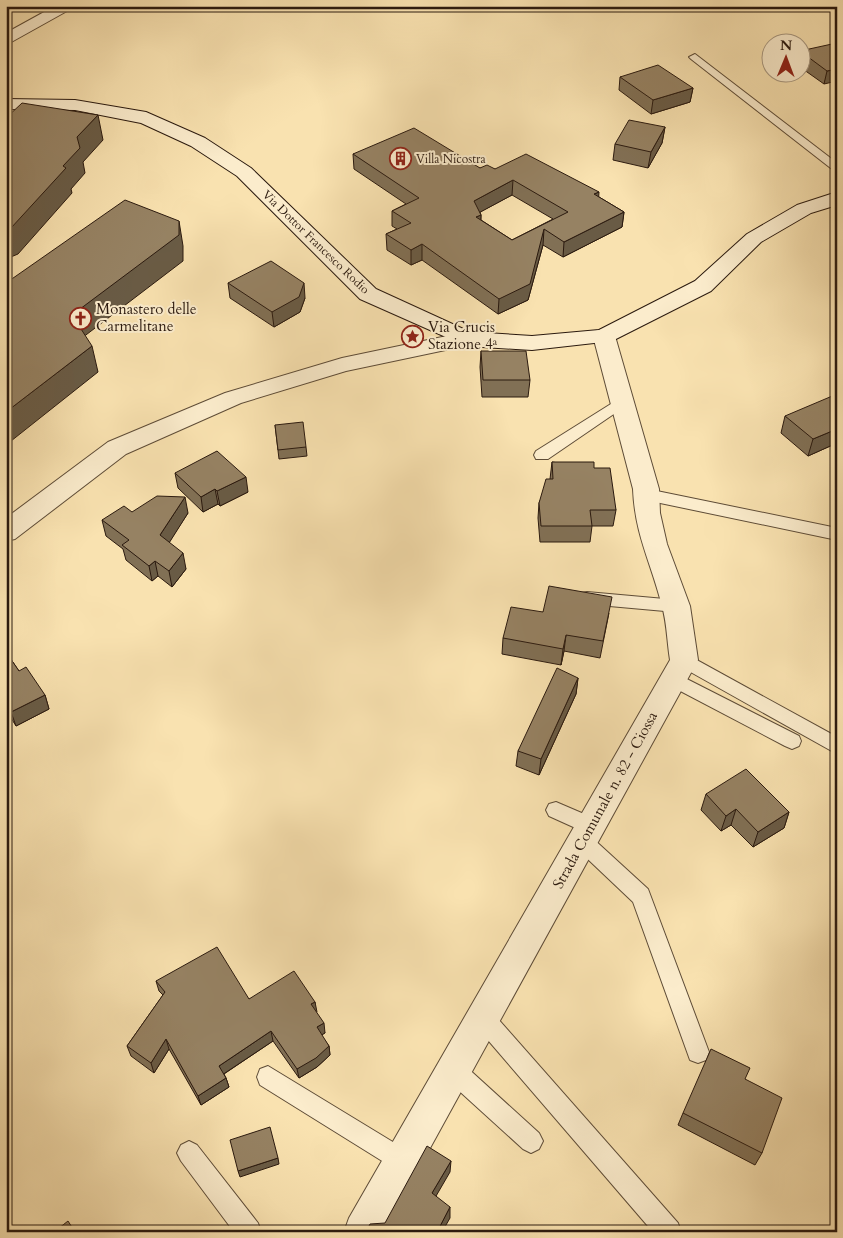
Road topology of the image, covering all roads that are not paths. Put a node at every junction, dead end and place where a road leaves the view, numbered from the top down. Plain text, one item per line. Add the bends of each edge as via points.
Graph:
1 (68, 6) edge
2 (6, 40) edge
3 (694, 57) dead end
4 (6, 104) edge
5 (837, 169) edge
6 (837, 198) edge
7 (604, 336) junction
8 (466, 339) junction
9 (622, 402) junction
10 (542, 455) dead end
11 (647, 495) junction
12 (6, 532) edge
13 (837, 534) edge
14 (566, 596) edge
15 (676, 606) junction
16 (678, 669) junction
17 (792, 741) dead end
18 (837, 746) edge
19 (556, 810) dead end
20 (586, 834) junction
21 (483, 1018) junction
22 (698, 1052) dead end
23 (454, 1071) junction
24 (268, 1077) dead end
25 (531, 1141) dead end
26 (189, 1153) dead end
27 (403, 1161) junction
28 (249, 1232) edge
29 (363, 1232) edge
30 (669, 1232) edge

1 - 2 street
3 - 5 lane
4 - 8 street, Via Dottor Francesco Rodio via 75,105 146,118 198,142 244,172 368,294
6 - 7 street, Via Dottor Francesco Rodio via 804,209 754,238 703,286
7 - 8 street, Via Dottor Francesco Rodio via 532,343
7 - 9 street
8 - 12 street via 342,365 233,398 117,448
9 - 10 lane
9 - 11 street
11 - 13 lane
11 - 15 street via 647,514 654,544
14 - 15 lane
15 - 16 street
16 - 17 lane
16 - 18 lane
16 - 20 street, Strada Comunale n. 82 - Ciossa
19 - 20 lane
20 - 21 street, Strada Comunale n. 82 - Ciossa
20 - 22 lane via 641,896
21 - 23 street, Strada Comunale n. 82 - Ciossa
21 - 30 lane
23 - 25 lane
23 - 27 street, Strada Comunale n. 82 - Ciossa
24 - 27 lane
26 - 28 lane
27 - 29 street, Strada Comunale n. 82 - Ciossa

